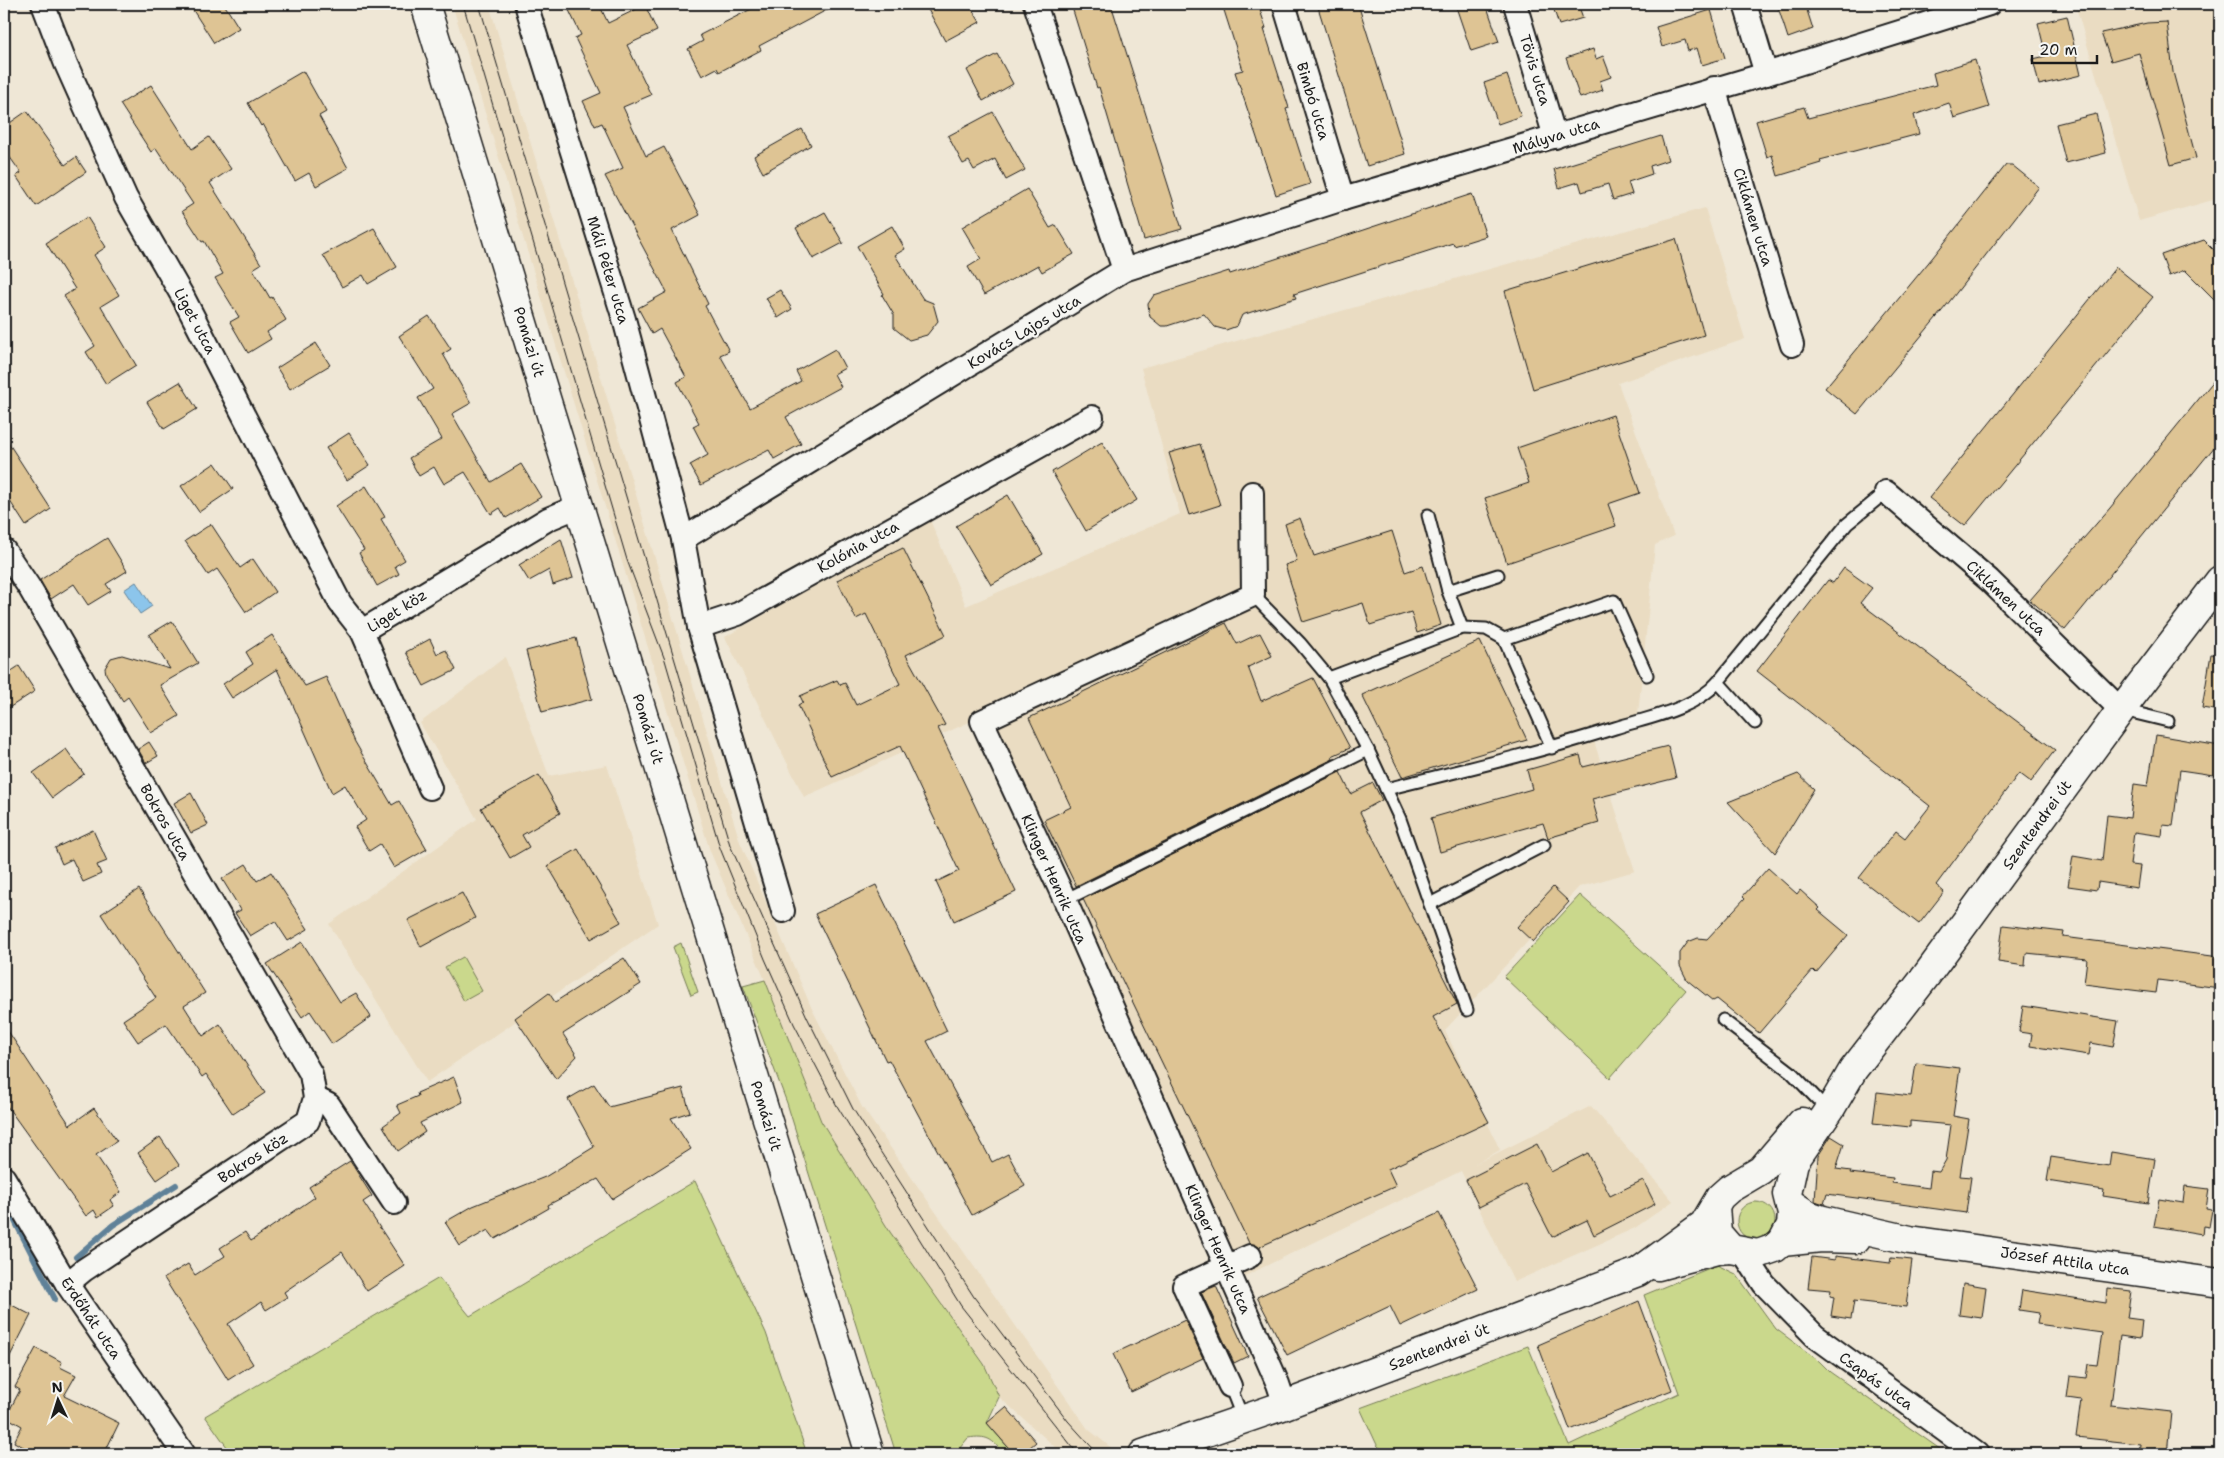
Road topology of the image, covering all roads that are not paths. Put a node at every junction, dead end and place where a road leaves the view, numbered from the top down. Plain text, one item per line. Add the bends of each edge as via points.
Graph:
1 (43, 4) edge
2 (425, 4) edge
3 (526, 4) edge
4 (1035, 4) edge
5 (1284, 4) edge
6 (1515, 4) edge
7 (1745, 4) edge
8 (1980, 5) edge
9 (1766, 74) junction
10 (1714, 88) junction
11 (1556, 137) junction
12 (1343, 199) junction
13 (1124, 270) junction
14 (1792, 346) dead end
15 (1092, 417) dead end
16 (1886, 492) joint
17 (1252, 493) dead end
18 (579, 506) junction
19 (1428, 515) dead end
20 (683, 540) junction
21 (4, 550) edge
22 (1498, 575) dead end
23 (2220, 580) edge
24 (1448, 591) junction
25 (1253, 595) junction
26 (699, 627) junction
27 (1462, 628) junction
28 (362, 631) junction
29 (1504, 638) junction
30 (1647, 675) dead end
31 (1329, 678) junction
32 (1718, 682) junction
33 (2121, 710) junction
34 (2168, 721) dead end
35 (1755, 723) dead end
36 (1552, 748) junction
37 (1368, 750) junction
38 (430, 788) dead end
39 (1386, 790) junction
40 (1544, 845) dead end
41 (1065, 900) junction
42 (1430, 904) junction
43 (783, 911) dead end
44 (1467, 1010) dead end
45 (1722, 1020) dead end
46 (1852, 1070) junction
47 (315, 1098) junction
48 (1820, 1100) junction
49 (4, 1178) edge
50 (1744, 1181) junction
51 (1788, 1199) junction
52 (394, 1204) dead end
53 (1715, 1206) junction
54 (1910, 1240) junction
55 (1779, 1245) junction
56 (1737, 1251) junction
57 (1250, 1256) dead end
58 (1226, 1266) junction
59 (1638, 1272) junction
60 (2220, 1282) edge
61 (67, 1284) junction
62 (1781, 1300) junction
63 (1230, 1386) joint
64 (1285, 1405) junction
65 (1243, 1418) junction
66 (184, 1454) edge
67 (870, 1454) edge
68 (1143, 1454) edge
69 (1977, 1454) edge

1 - 28 street, Liget utca via 126,198 183,297 340,603
2 - 18 main road, Pomázi út
3 - 20 street, Máli Péter utca via 624,319
4 - 13 street
5 - 12 street, Bimbó utca
6 - 11 street, Tövis utca
7 - 9 street
8 - 9 street, Mályva utca
9 - 10 street, Mályva utca
10 - 11 street, Mályva utca
10 - 14 street, Ciklámen utca
11 - 12 street, Mályva utca
12 - 13 street, Mályva utca
13 - 20 street, Kovács Lajos utca
15 - 26 street, Kolónia utca via 738,614
16 - 32 lane via 1847,524
16 - 33 street, Ciklámen utca via 1989,580
17 - 25 street
18 - 28 street, Liget köz via 548,520
18 - 67 main road, Pomázi út
19 - 24 lane
20 - 26 street
21 - 47 street, Bokros utca via 34,596 311,1074
22 - 24 lane
23 - 33 main road, Szentendrei út
24 - 27 lane
25 - 31 lane
25 - 41 street, Klinger Henrik utca via 982,721
26 - 43 street
27 - 29 lane via 1486,629
27 - 31 lane
28 - 38 street, Liget köz
29 - 30 lane via 1614,601
29 - 36 lane
31 - 37 lane
32 - 35 lane
32 - 36 lane via 1708,692 1676,709
33 - 34 lane
33 - 46 main road, Szentendrei út via 1926,976
36 - 39 lane
37 - 39 lane
37 - 41 lane
39 - 42 lane via 1400,819
40 - 42 lane
41 - 58 street, Klinger Henrik utca
42 - 44 lane
45 - 48 lane via 1791,1072
46 - 48 main road
46 - 51 main road via 1831,1108 1794,1162
47 - 52 street via 329,1105
47 - 61 street, Bokros köz via 308,1121
48 - 50 main road via 1761,1170
49 - 61 street, Erdőhát utca
50 - 51 main road via 1772,1184
50 - 53 main road via 1729,1189
51 - 54 main road via 1808,1215
51 - 55 main road via 1791,1225
53 - 56 main road via 1717,1233
53 - 59 main road, Szentendrei út via 1704,1224
54 - 55 main road via 1822,1238
54 - 60 main road, József Attila utca
55 - 56 main road via 1758,1254
55 - 62 street, Csapás utca via 1772,1265 1773,1279
56 - 59 main road via 1717,1250
56 - 62 street, Csapás utca
57 - 58 street
58 - 63 street via 1184,1286
58 - 64 street, Klinger Henrik utca
59 - 64 main road, Szentendrei út
61 - 66 street, Erdőhát utca
62 - 69 street, Csapás utca via 1814,1336
63 - 65 lane
64 - 65 main road, Szentendrei út
65 - 68 main road, Szentendrei út

